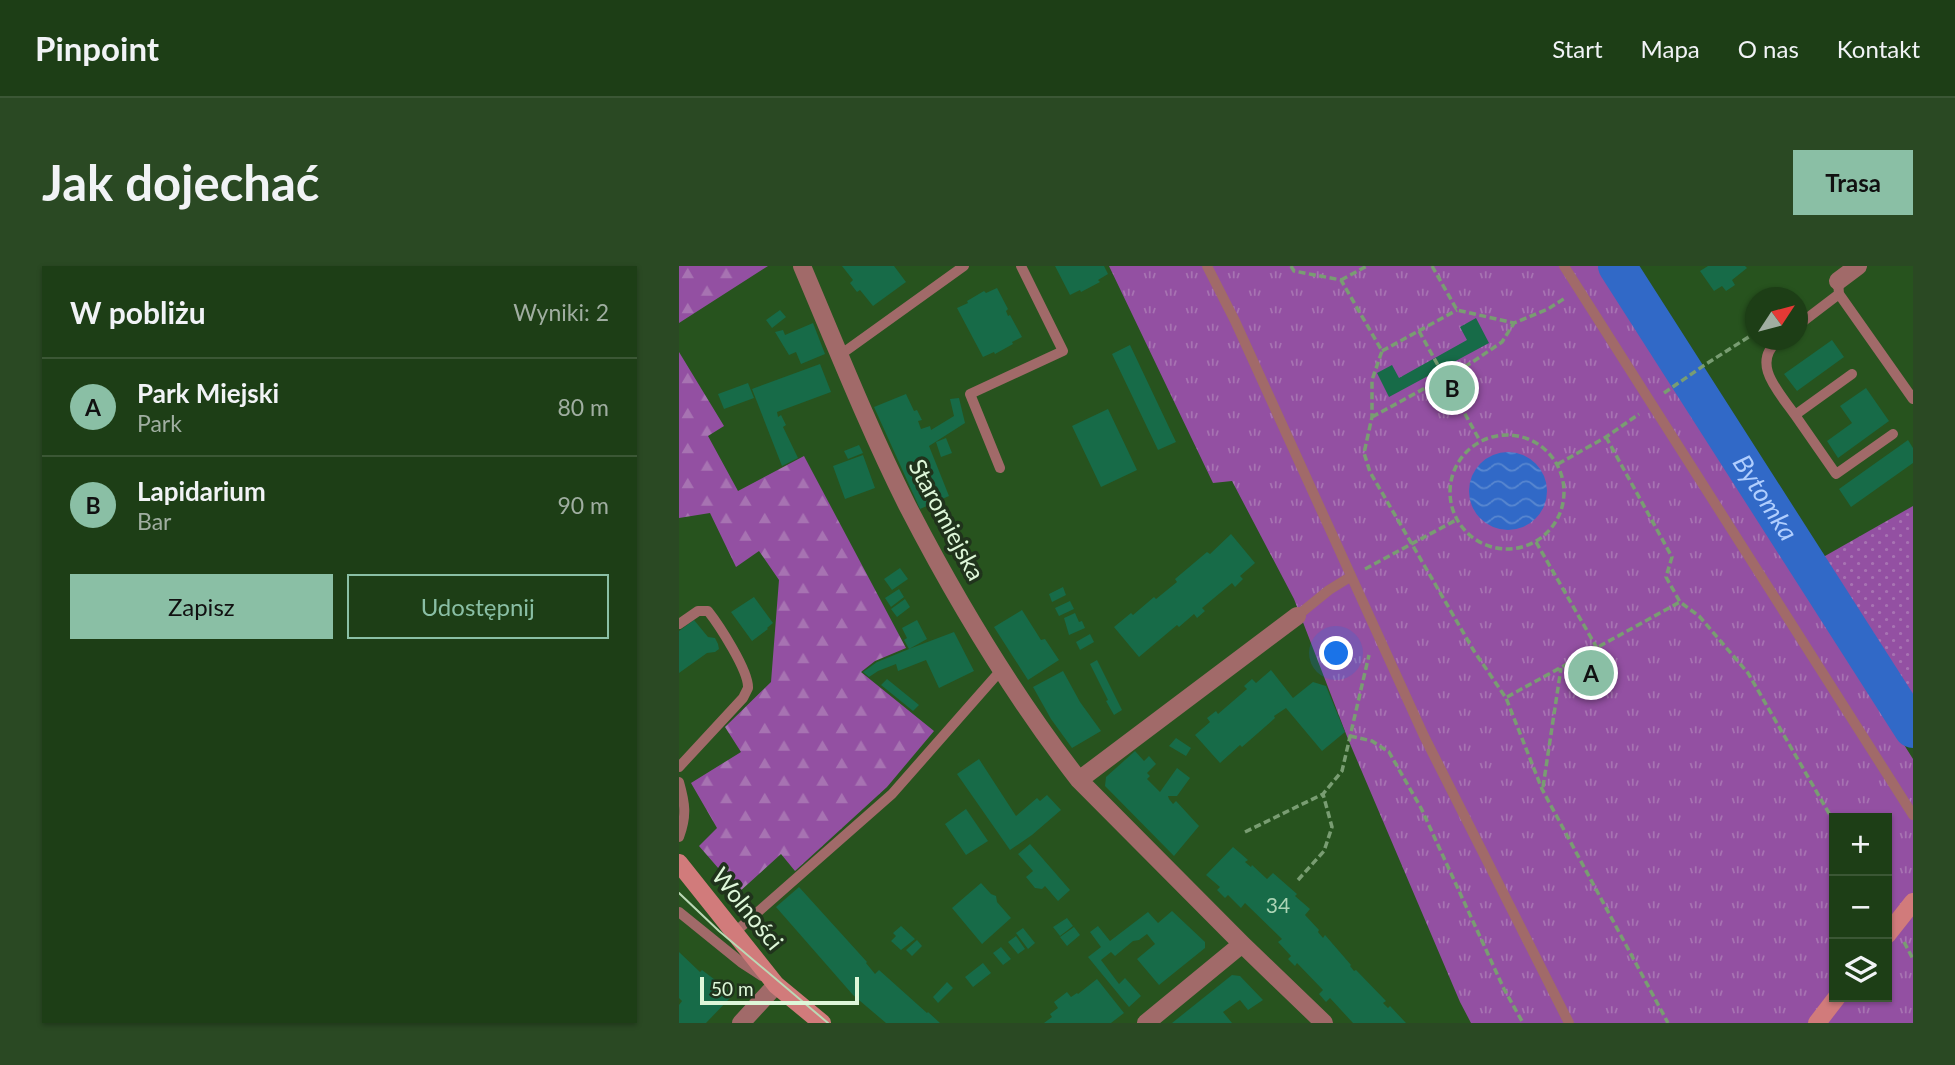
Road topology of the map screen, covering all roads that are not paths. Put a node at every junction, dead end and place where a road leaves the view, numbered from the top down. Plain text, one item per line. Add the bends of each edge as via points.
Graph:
1 (802, 266) edge
2 (964, 266) edge
3 (1021, 266) edge
4 (1207, 266) edge
5 (1564, 266) edge
6 (1857, 266) edge
7 (1839, 288) junction
8 (1808, 316) edge
9 (1771, 350) edge
10 (840, 355) junction
11 (1852, 374) dead end
12 (1913, 399) edge
13 (1795, 415) junction
14 (1893, 434) dead end
15 (1000, 468) dead end
16 (1355, 575) junction
17 (1297, 615) joint
18 (679, 624) edge
19 (1002, 669) junction
20 (679, 767) edge
21 (1079, 780) junction
22 (679, 782) edge
23 (1913, 816) edge
24 (679, 837) edge
25 (679, 863) edge
26 (1913, 902) edge
27 (679, 912) edge
28 (1892, 929) edge
29 (734, 933) junction
30 (1242, 944) junction
31 (776, 985) junction
32 (1833, 1002) edge
33 (741, 1023) edge
34 (822, 1023) edge
35 (1146, 1023) edge
36 (1324, 1023) edge
37 (1569, 1023) edge
38 (1817, 1023) edge

1 - 10 street, Staromiejska
2 - 10 lane
3 - 15 lane via 1063,351 970,394
4 - 16 lane
5 - 23 lane
6 - 7 street
7 - 8 lane
7 - 12 lane
9 - 13 lane via 1766,359 1769,378
10 - 19 street, Staromiejska via 907,504
11 - 13 lane
13 - 14 lane via 1836,474
16 - 17 lane
16 - 37 lane via 1374,629 1430,748
17 - 21 street
18 - 20 lane via 698,611 708,611 746,676 748,689
19 - 21 street, Staromiejska
19 - 29 lane via 892,794
21 - 30 street, Staromiejska
22 - 24 lane via 685,800
25 - 29 main road, Wolności
26 - 28 main road, bridge
27 - 31 lane, Wolności
29 - 31 main road, Wolności
30 - 35 street
30 - 36 street, Staromiejska
31 - 33 street
31 - 34 main road, Wolności
32 - 38 main road

